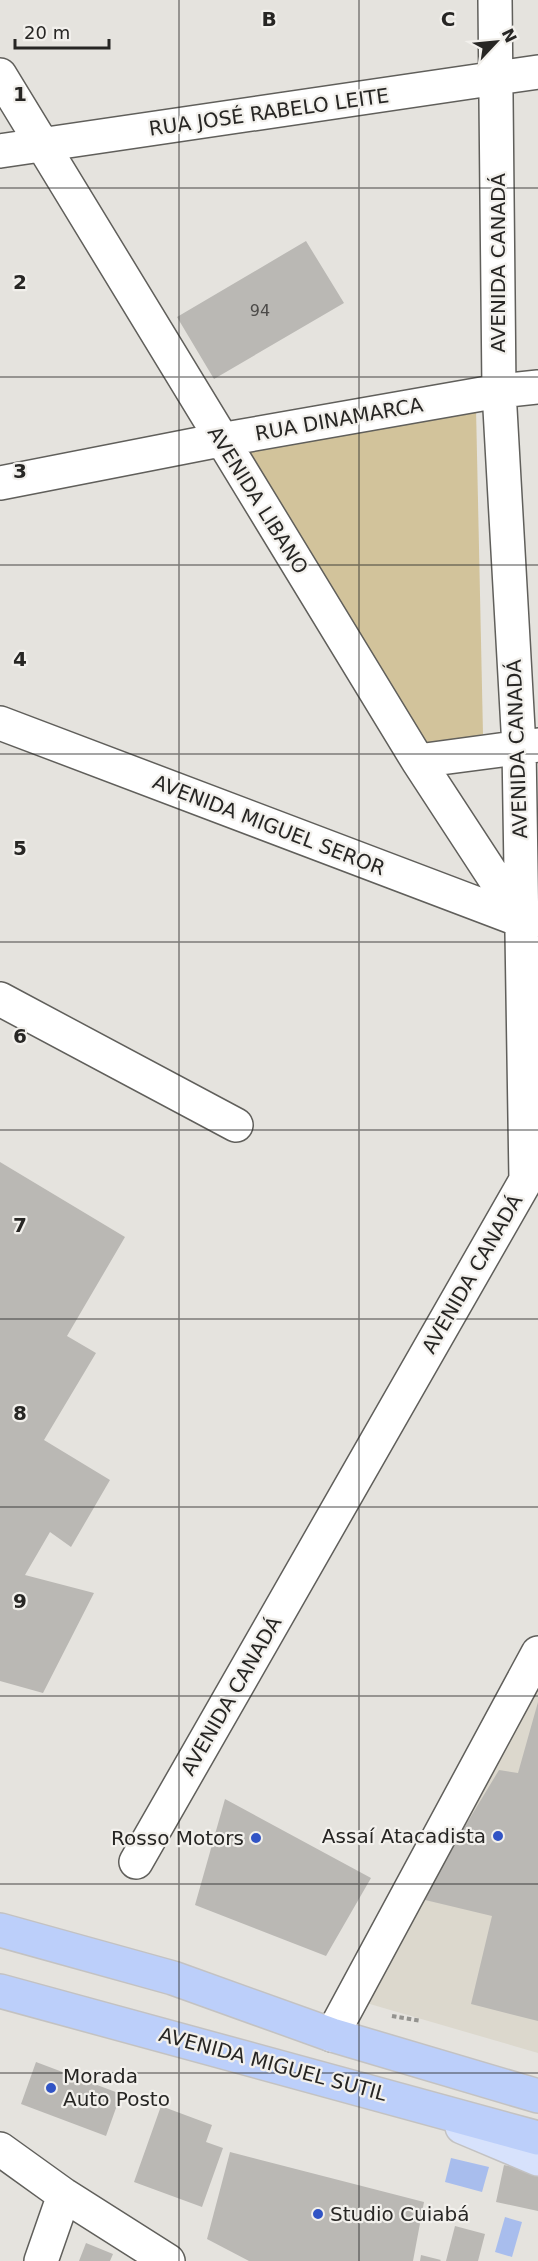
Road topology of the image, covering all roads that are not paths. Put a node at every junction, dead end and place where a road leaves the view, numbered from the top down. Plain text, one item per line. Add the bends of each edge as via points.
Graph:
1 (495, 0) edge
2 (538, 72) edge
3 (0, 75) edge
4 (496, 79) junction
5 (42, 145) junction
6 (0, 152) edge
7 (538, 387) edge
8 (499, 391) junction
9 (220, 440) junction
10 (0, 483) edge
11 (3, 734) edge
12 (528, 746) edge
13 (418, 760) junction
14 (530, 924) edge
15 (0, 999) edge
16 (236, 1125) dead end
17 (532, 1183) edge
18 (538, 1653) edge
19 (136, 1862) dead end
20 (0, 1930) edge
21 (0, 1991) edge
22 (332, 2036) junction
23 (497, 2083) junction
24 (538, 2086) edge
25 (538, 2096) edge
26 (398, 2098) junction
27 (538, 2138) edge
28 (0, 2150) edge
29 (538, 2159) edge
30 (64, 2195) junction
31 (41, 2261) edge
32 (168, 2261) edge

1 - 4 street, AVENIDA CANADÁ
2 - 4 street, RUA JOSÉ RABELO LEITE
3 - 5 street, AVENIDA LIBANO
4 - 5 street, RUA JOSÉ RABELO LEITE
4 - 8 street, AVENIDA CANADÁ
5 - 6 street, RUA JOSÉ RABELO LEITE
5 - 9 street, AVENIDA LIBANO
7 - 8 street, RUA DINAMARCA
8 - 9 street, RUA DINAMARCA
8 - 12 street, AVENIDA CANADÁ
9 - 10 street, RUA DINAMARCA
9 - 13 street, AVENIDA LIBANO
11 - 14 street, AVENIDA MIGUEL SEROR
12 - 13 street
12 - 14 street, AVENIDA CANADÁ
13 - 14 street, AVENIDA LIBANO
14 - 17 street, AVENIDA CANADÁ
15 - 16 street
17 - 19 street, AVENIDA CANADÁ
18 - 22 street
20 - 22 highway via 173,1977
21 - 26 highway, AVENIDA MIGUEL SUTIL
22 - 23 highway
23 - 24 main road
23 - 25 highway
26 - 27 highway
26 - 29 main road, AVENIDA MIGUEL SUTIL
28 - 30 street
30 - 31 street
30 - 32 street

